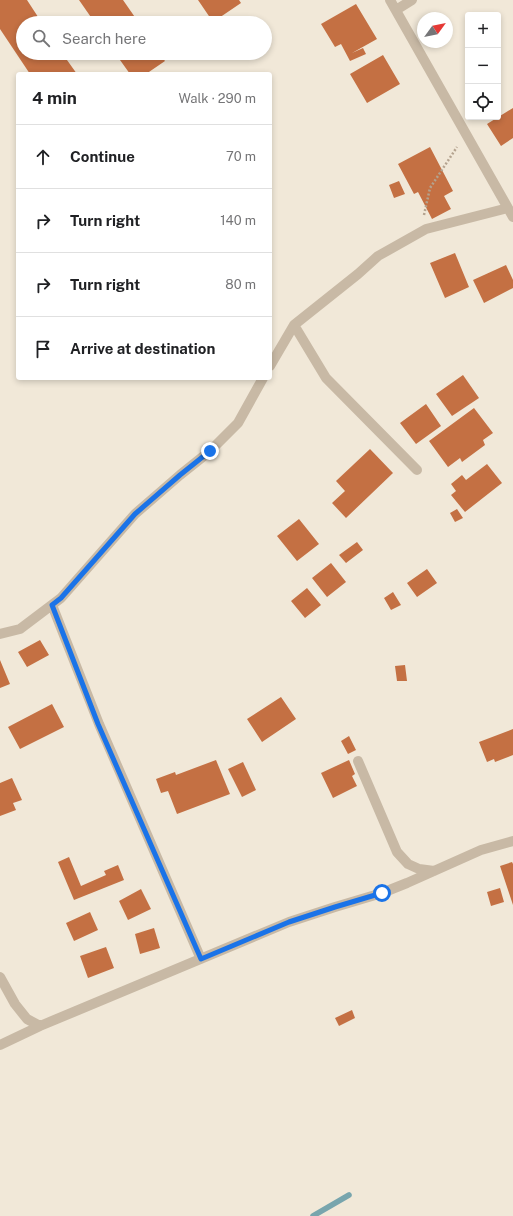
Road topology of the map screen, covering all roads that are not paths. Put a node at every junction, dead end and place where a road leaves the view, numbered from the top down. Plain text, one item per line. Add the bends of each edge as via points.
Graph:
1 (390, 0) edge
2 (412, 0) edge
3 (396, 10) junction
4 (508, 208) junction
5 (513, 218) edge
6 (294, 325) junction
7 (272, 363) edge
8 (262, 380) edge
9 (417, 470) dead end
10 (52, 605) junction
11 (0, 634) edge
12 (358, 761) dead end
13 (513, 841) edge
14 (434, 872) junction
15 (201, 959) junction
16 (0, 977) edge
17 (40, 1026) junction
18 (0, 1045) edge

1 - 3 street
2 - 3 street
3 - 4 street
4 - 5 street
4 - 6 street via 426,229 378,256
6 - 7 street
6 - 9 street via 326,378
8 - 10 street via 238,423 210,451 135,514
10 - 11 street via 20,629
10 - 15 street via 98,724
12 - 14 street via 397,852 408,864
13 - 14 street via 481,850
14 - 15 street via 382,893 289,922
15 - 17 street
16 - 17 street via 14,1004 27,1019
17 - 18 street

